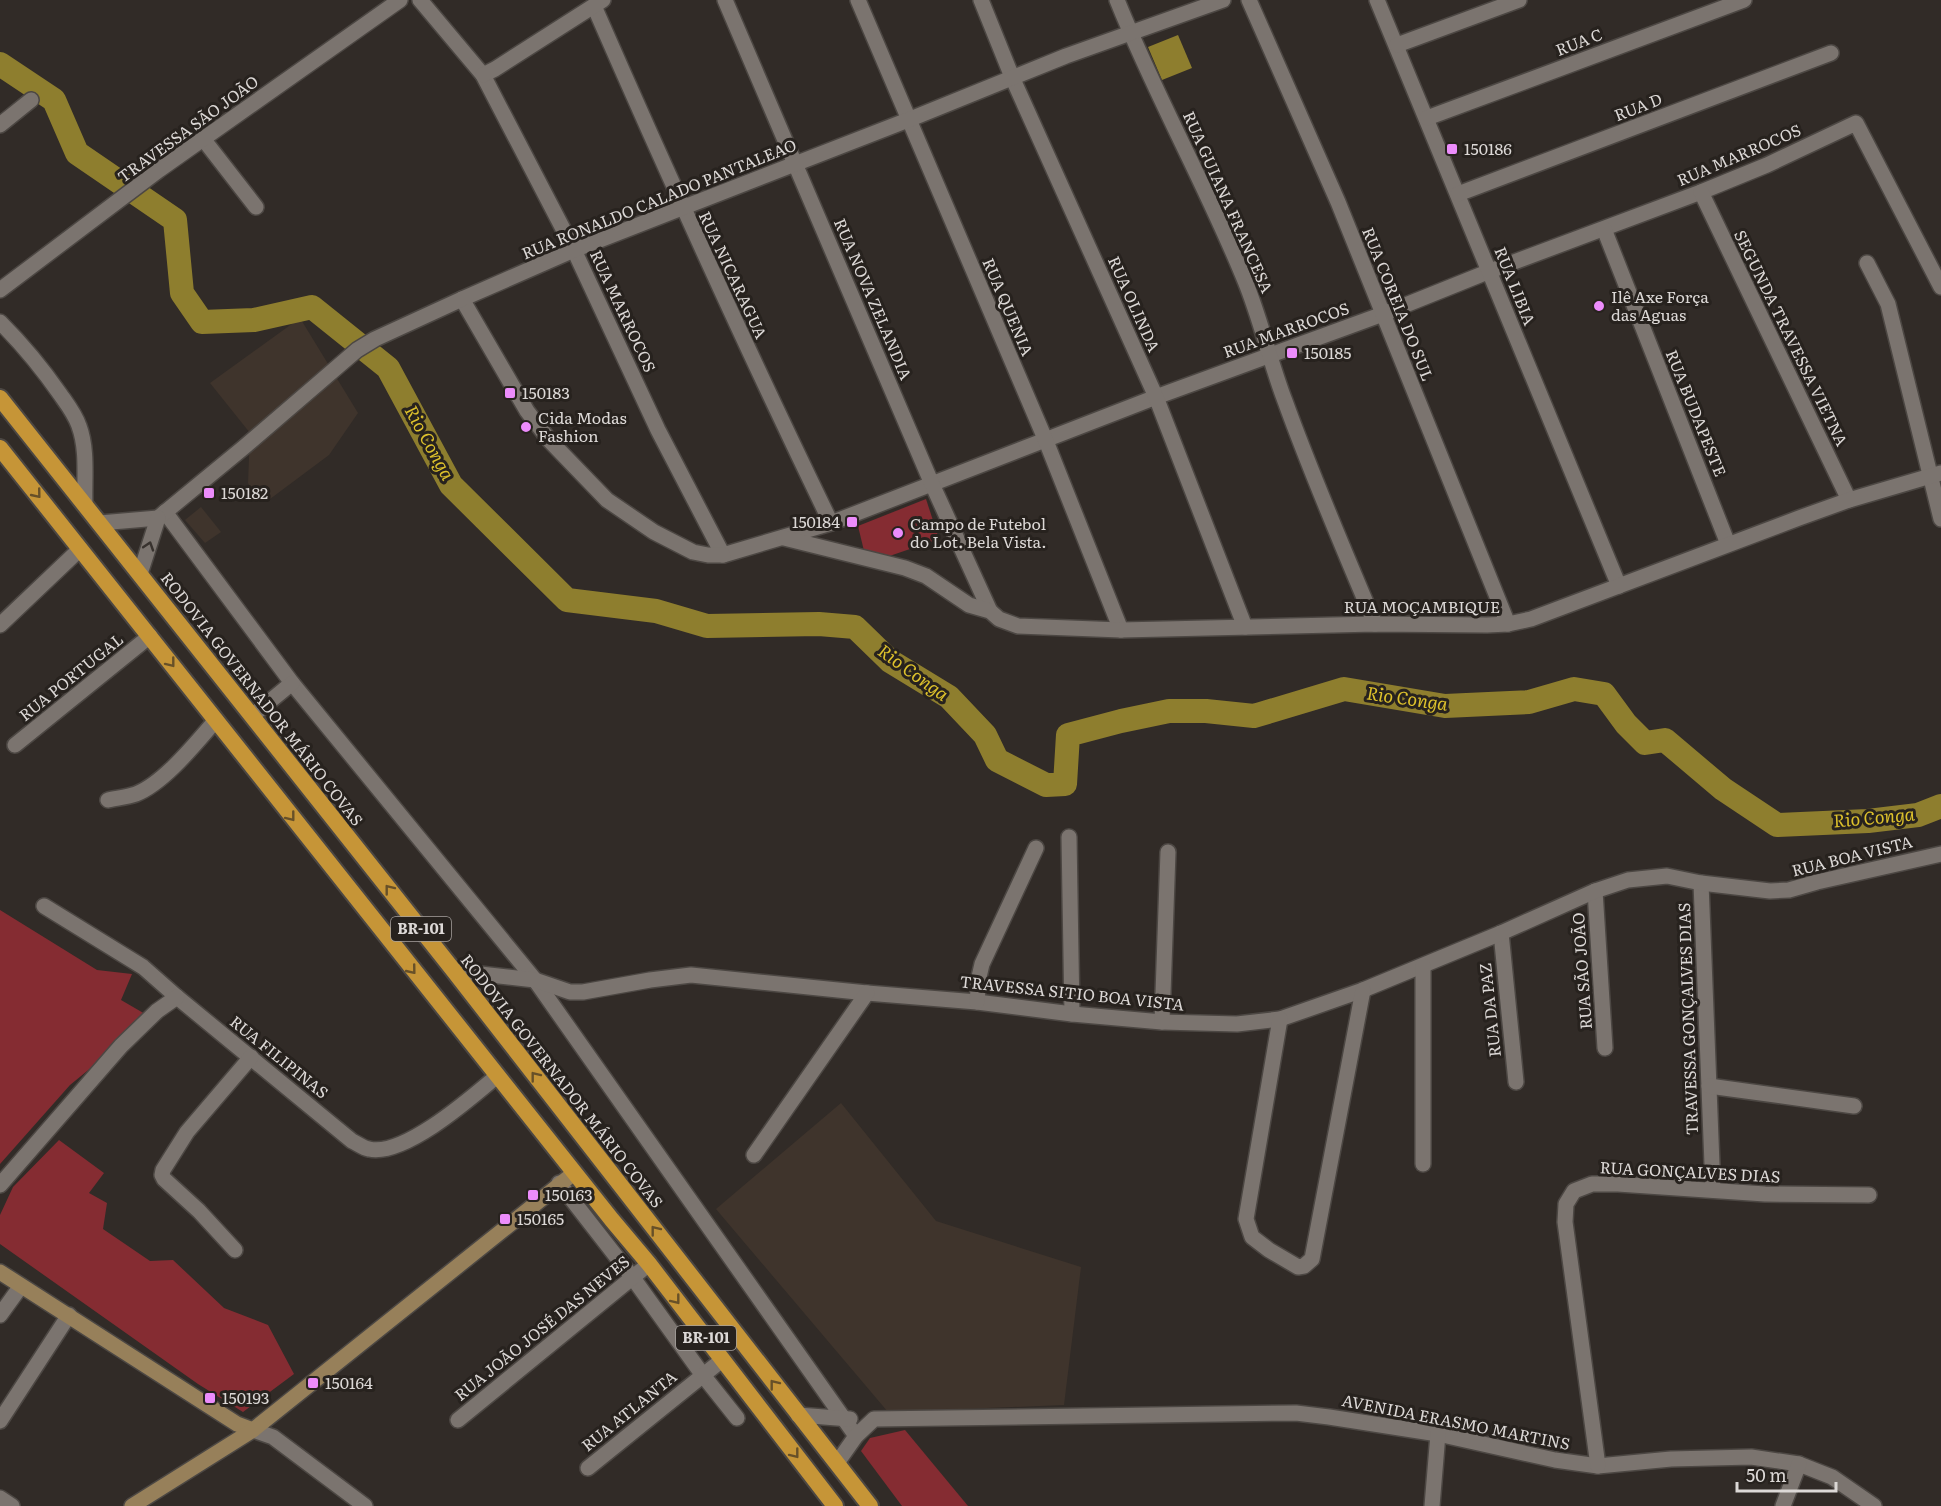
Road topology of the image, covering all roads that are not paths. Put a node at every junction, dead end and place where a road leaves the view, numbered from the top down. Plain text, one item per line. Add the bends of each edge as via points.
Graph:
1 (400, 0) edge
2 (420, 0) edge
3 (725, 0) edge
4 (858, 0) edge
5 (981, 0) edge
6 (1117, 0) edge
7 (1223, 0) edge
8 (1249, 0) edge
9 (1377, 0) edge
10 (1519, 0) edge
11 (1744, 0) edge
12 (598, 3) edge
13 (1131, 34) junction
14 (1397, 45) junction
15 (1831, 53) dead end
16 (483, 75) junction
17 (1012, 77) junction
18 (31, 100) dead end
19 (1427, 118) junction
20 (908, 120) junction
21 (0, 125) edge
22 (204, 140) junction
23 (796, 164) junction
24 (1701, 192) junction
25 (1458, 194) junction
26 (256, 207) dead end
27 (682, 208) junction
28 (1604, 229) junction
29 (574, 250) junction
30 (1867, 263) dead end
31 (1490, 271) junction
32 (1941, 287) edge
33 (0, 290) edge
34 (462, 299) junction
35 (1383, 314) junction
36 (0, 322) edge
37 (1269, 355) junction
38 (1156, 397) junction
39 (0, 398) edge
40 (1046, 441) junction
41 (0, 448) edge
42 (1935, 474) edge
43 (932, 484) junction
44 (1849, 500) junction
45 (85, 505) junction
46 (162, 515) junction
47 (1941, 519) edge
48 (100, 524) junction
49 (831, 524) junction
50 (784, 538) junction
51 (1728, 544) junction
52 (80, 549) junction
53 (723, 555) junction
54 (140, 574) junction
55 (1619, 586) junction
56 (990, 611) junction
57 (1375, 624) junction
58 (1508, 624) junction
59 (0, 625) edge
60 (1245, 627) junction
61 (1120, 630) junction
62 (150, 636) junction
63 (292, 683) junction
64 (252, 716) junction
65 (216, 720) junction
66 (15, 745) dead end
67 (108, 800) dead end
68 (1069, 837) dead end
69 (1036, 848) dead end
70 (1168, 852) dead end
71 (1941, 854) edge
72 (1701, 883) junction
73 (1595, 891) junction
74 (1770, 891) joint
75 (44, 906) dead end
76 (1501, 933) junction
77 (1423, 966) junction
78 (454, 971) junction
79 (534, 980) junction
80 (1363, 990) junction
81 (867, 993) junction
82 (177, 997) junction
83 (977, 1002) junction
84 (1072, 1014) junction
85 (1280, 1019) junction
86 (1162, 1022) junction
87 (1605, 1048) dead end
88 (251, 1058) junction
89 (497, 1076) junction
90 (1516, 1082) dead end
91 (1708, 1086) junction
92 (1854, 1106) dead end
93 (754, 1155) dead end
94 (1423, 1164) dead end
95 (574, 1173) junction
96 (560, 1183) junction
97 (0, 1185) edge
98 (1713, 1190) junction
99 (1869, 1196) dead end
100 (236, 1250) dead end
101 (649, 1264) junction
102 (0, 1272) edge
103 (633, 1278) junction
104 (21, 1286) junction
105 (0, 1315) edge
106 (69, 1315) junction
107 (722, 1360) junction
108 (702, 1374) junction
109 (798, 1415) junction
110 (737, 1418) dead end
111 (844, 1419) junction
112 (874, 1419) junction
113 (458, 1420) dead end
114 (0, 1421) edge
115 (253, 1430) junction
116 (1438, 1434) junction
117 (856, 1436) junction
118 (837, 1463) junction
119 (1799, 1464) junction
120 (1598, 1466) junction
121 (588, 1468) dead end
122 (0, 1498) edge
123 (12, 1506) edge
124 (132, 1506) edge
125 (365, 1506) edge
126 (835, 1506) edge
127 (870, 1506) edge
128 (1432, 1506) edge
129 (1783, 1506) edge
130 (1874, 1506) edge

1 - 22 street, TRAVESSA SÃO JOÃO
2 - 16 street, RUA MARROCOS
3 - 23 street, RUA NOVA ZELANDIA
4 - 20 street, RUA QUENIA
5 - 17 street, RUA OLINDA
6 - 13 street, RUA GUIANA FRANCESA
7 - 13 street, RUA RONALDO CALADO PANTALEAO
8 - 35 street, RUA COREIA DO SUL
9 - 14 street, RUA LIBIA
10 - 14 street
11 - 19 street, RUA C
12 - 16 street
12 - 27 street, RUA NICARAGUA
13 - 17 street, RUA RONALDO CALADO PANTALEAO
13 - 37 street, RUA GUIANA FRANCESA via 1245,282
14 - 19 street, RUA LIBIA
15 - 25 street, RUA D
16 - 29 street, RUA MARROCOS
17 - 20 street, RUA RONALDO CALADO PANTALEAO
17 - 38 street, RUA OLINDA
18 - 21 street
19 - 25 street, RUA LIBIA
20 - 23 street, RUA RONALDO CALADO PANTALEAO
20 - 40 street, RUA QUENIA
22 - 26 street
22 - 33 street, TRAVESSA SÃO JOÃO
23 - 27 street, RUA RONALDO CALADO PANTALEAO
23 - 43 street, RUA NOVA ZELANDIA
24 - 28 street, RUA MARROCOS
24 - 32 street, RUA MARROCOS via 1856,123
24 - 44 street, SEGUNDA TRAVESSA VIETNA
25 - 31 street, RUA LIBIA
27 - 29 street, RUA RONALDO CALADO PANTALEAO
27 - 49 street, RUA NICARAGUA
28 - 31 street, RUA MARROCOS
28 - 51 street, RUA BUDAPESTE
29 - 34 street, RUA RONALDO CALADO PANTALEAO
29 - 53 street, RUA MARROCOS via 658,430
30 - 42 street via 1888,304
31 - 35 street, RUA MARROCOS
31 - 55 street, RUA LIBIA
34 - 46 street, RUA RONALDO CALADO PANTALEAO via 357,350
34 - 53 street, RUA MARROCOS via 527,411 550,441 608,500 654,532 693,552
35 - 37 street, RUA MARROCOS
35 - 58 street, RUA COREIA DO SUL
36 - 45 street via 45,373 79,426
37 - 38 street, RUA MARROCOS
37 - 57 street, RUA GUIANA FRANCESA via 1302,447
38 - 40 street, RUA MARROCOS
38 - 60 street, RUA OLINDA
39 - 45 highway, RODOVIA GOVERNADOR MÁRIO COVAS / BR-101
40 - 43 street, RUA MARROCOS
40 - 61 street, RUA QUENIA
41 -> 52 highway, BR-101
42 - 44 street, RUA MOÇAMBIQUE
42 - 47 street
43 - 49 street, RUA MARROCOS
43 - 56 street, RUA NOVA ZELANDIA
44 - 51 street, RUA MOÇAMBIQUE
45 - 48 highway, RODOVIA GOVERNADOR MÁRIO COVAS / BR-101
46 - 48 street
54 -> 46 street
46 - 63 street
48 - 54 highway, RODOVIA GOVERNADOR MÁRIO COVAS / BR-101
49 - 50 street, RUA MARROCOS
50 - 53 street, RUA MARROCOS
50 - 56 street, RUA MOÇAMBIQUE via 905,568 926,576 969,605
51 - 55 street, RUA MOÇAMBIQUE
52 - 59 street
52 - 62 highway, BR-101
54 - 64 highway, RODOVIA GOVERNADOR MÁRIO COVAS / BR-101
55 - 58 street, RUA MOÇAMBIQUE
56 - 61 street, RUA MOÇAMBIQUE via 1018,626
57 - 58 street, RUA MOÇAMBIQUE
57 - 60 street, RUA MOÇAMBIQUE
60 - 61 street, RUA MOÇAMBIQUE
62 -> 65 highway, BR-101
62 - 66 street, RUA PORTUGAL
63 - 64 street
63 - 79 street
78 -> 64 highway, RODOVIA GOVERNADOR MÁRIO COVAS / BR-101
65 - 67 street via 157,781 137,794
65 -> 89 highway, BR-101
68 - 84 street
69 - 83 street via 982,964
70 - 86 street
71 - 74 street, RUA BOA VISTA via 1789,890
72 - 73 street, TRAVESSA SITIO BOA VISTA via 1667,876 1647,877
72 - 74 street, TRAVESSA SITIO BOA VISTA
72 - 91 street, TRAVESSA GONÇALVES DIAS
73 - 76 street, TRAVESSA SITIO BOA VISTA
73 - 87 street, RUA SÃO JOÃO
75 - 82 street, RUA FILIPINAS via 143,968
76 - 77 street, TRAVESSA SITIO BOA VISTA
76 - 90 street, RUA DA PAZ
77 - 80 street, TRAVESSA SITIO BOA VISTA
77 - 94 street
78 - 79 street, TRAVESSA SITIO BOA VISTA
109 -> 78 highway, RODOVIA GOVERNADOR MÁRIO COVAS / BR-101
79 - 81 street, TRAVESSA SITIO BOA VISTA via 556,989 583,993 691,975
79 - 111 street
80 - 85 street, TRAVESSA SITIO BOA VISTA
80 - 85 street via 1312,1259 1298,1267 1252,1237 1246,1219
81 - 83 street, TRAVESSA SITIO BOA VISTA
81 - 93 street
82 - 88 street, RUA FILIPINAS
82 - 97 street via 121,1046
83 - 84 street, TRAVESSA SITIO BOA VISTA
84 - 86 street, TRAVESSA SITIO BOA VISTA
85 - 86 street, TRAVESSA SITIO BOA VISTA via 1237,1024
88 - 89 street, RUA FILIPINAS via 352,1141 370,1149 386,1148 441,1122
88 - 100 street via 187,1132 162,1175
89 - 95 highway, BR-101
91 - 92 street
91 - 98 street, TRAVESSA GONÇALVES DIAS
95 - 96 main road
95 - 101 highway, BR-101
96 - 103 street
96 - 115 main road
98 - 99 street, RUA GONÇALVES DIAS
98 - 120 street, RUA GONÇALVES DIAS via 1592,1184 1574,1191 1566,1204 1565,1222
101 - 103 street, RUA JOÃO JOSÉ DAS NEVES
101 -> 107 highway, BR-101
102 - 104 main road
103 - 108 street
103 - 113 street, RUA JOÃO JOSÉ DAS NEVES
104 - 105 street
104 - 106 main road
106 - 114 street
106 - 115 main road via 237,1424
107 - 108 street, RUA ATLANTA
107 -> 126 highway, BR-101
108 - 110 street
108 - 121 street, RUA ATLANTA
109 - 111 street, AVENIDA ERASMO MARTINS
109 - 118 highway, RODOVIA GOVERNADOR MÁRIO COVAS / BR-101
111 - 112 street, AVENIDA ERASMO MARTINS
111 - 117 street
112 - 116 street, AVENIDA ERASMO MARTINS via 1296,1413
112 - 117 street
115 - 124 main road
115 - 125 street via 273,1437
116 - 120 street, AVENIDA ERASMO MARTINS
116 - 128 street
117 - 118 street
118 - 127 highway, RODOVIA GOVERNADOR MÁRIO COVAS / BR-101
119 - 120 street, AVENIDA ERASMO MARTINS via 1751,1457
119 - 129 street
119 - 130 street, AVENIDA ERASMO MARTINS via 1832,1477
122 - 123 street

